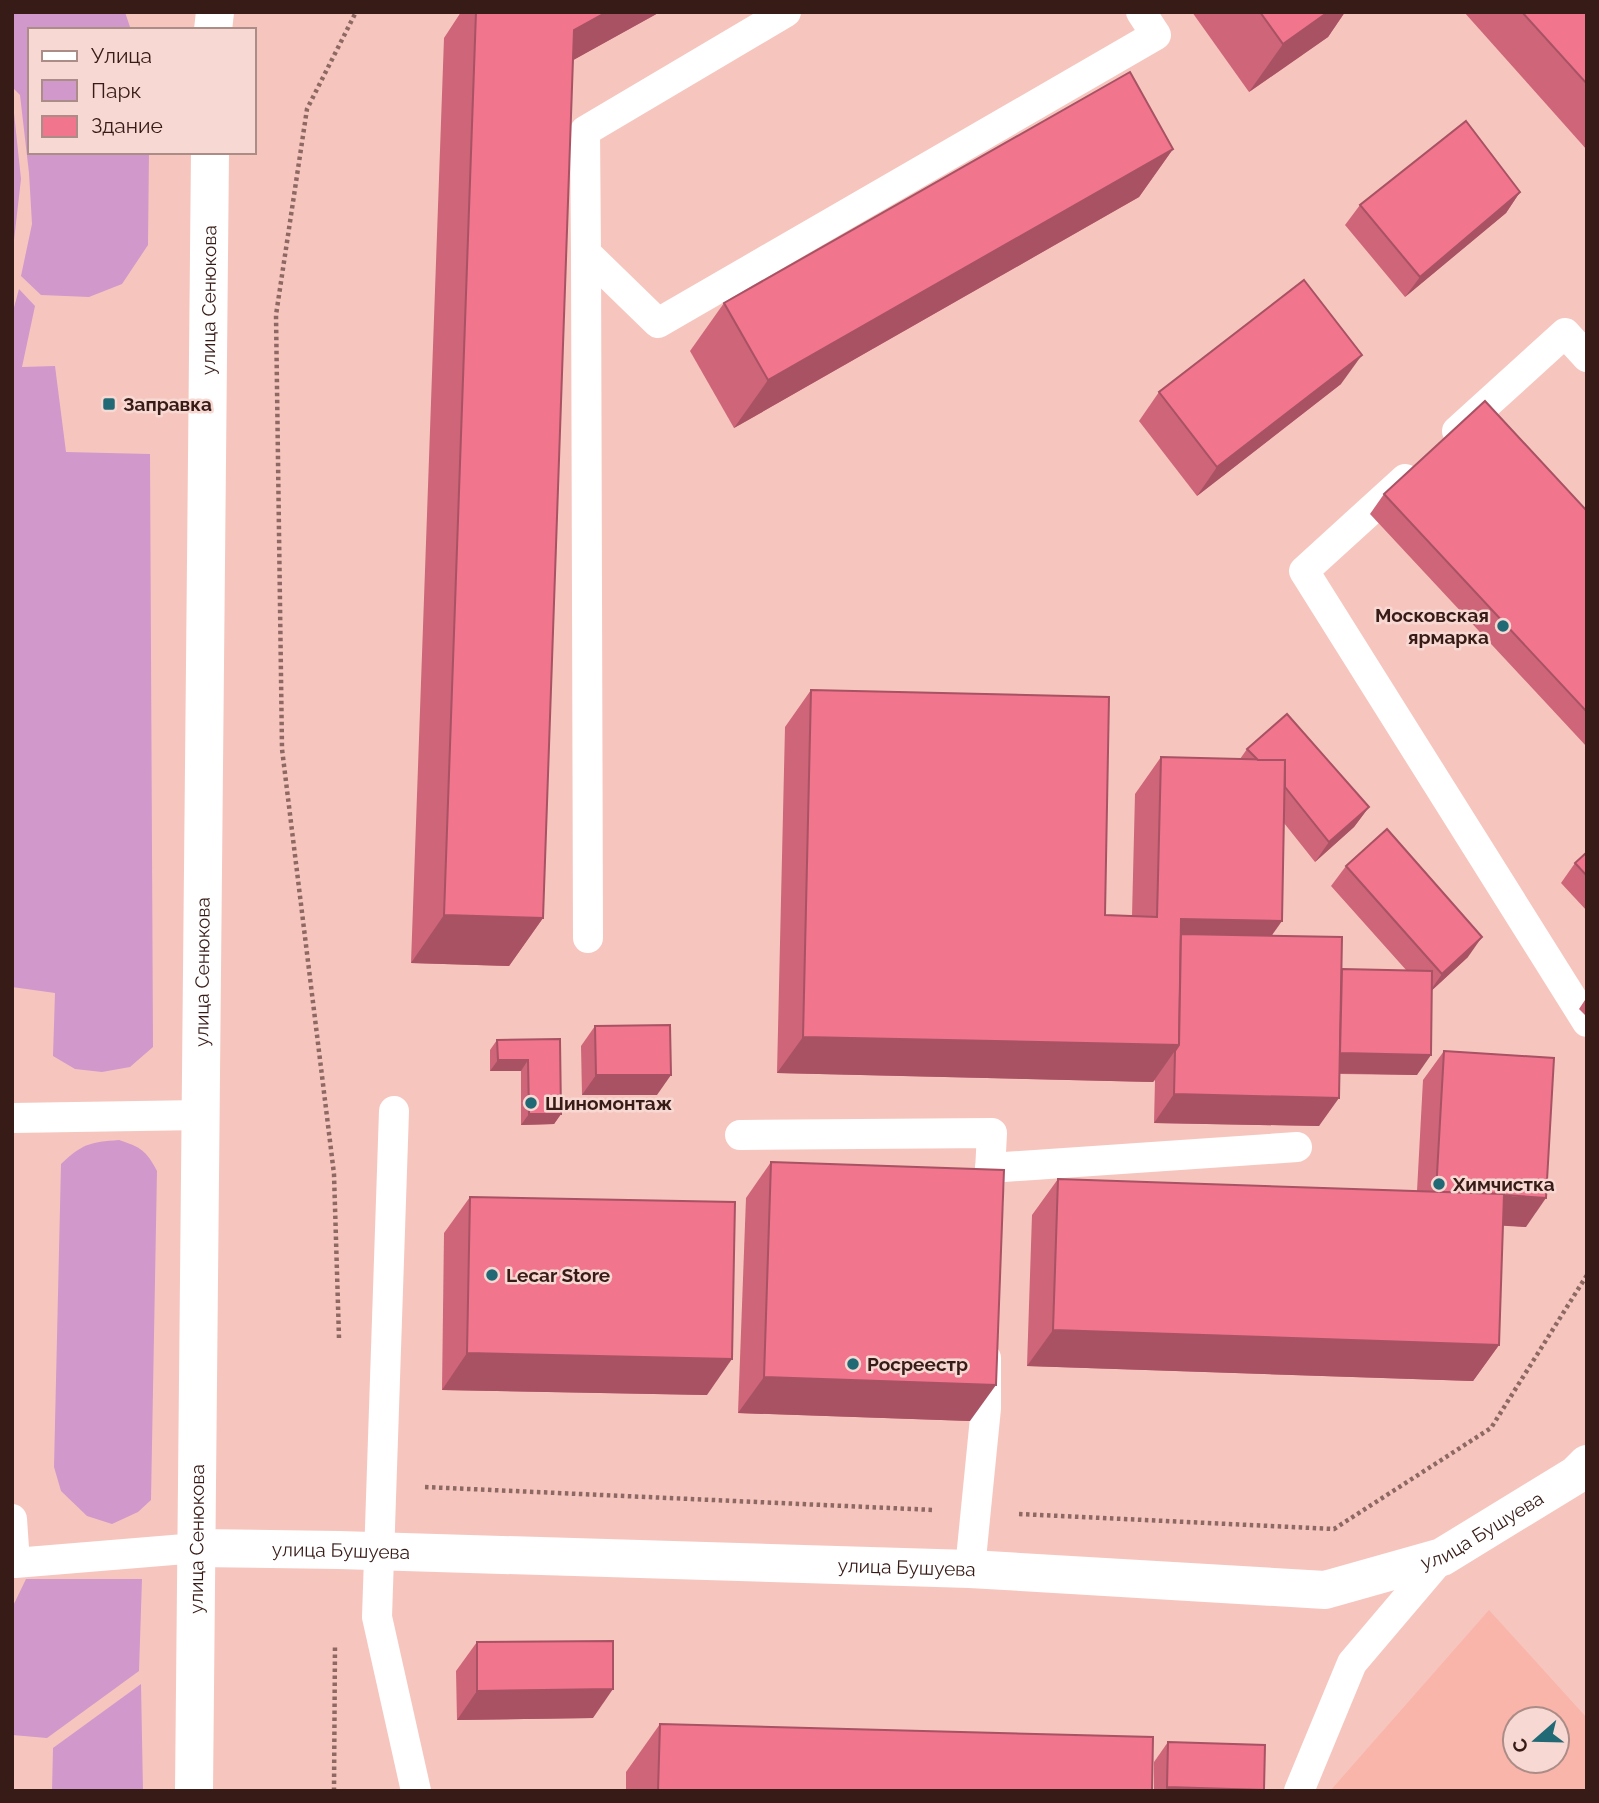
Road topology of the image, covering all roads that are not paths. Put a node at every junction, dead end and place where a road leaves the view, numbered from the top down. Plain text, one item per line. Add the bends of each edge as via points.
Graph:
1 (786, 12) edge
2 (1141, 12) edge
3 (210, 154) edge
4 (586, 253) junction
5 (1587, 357) edge
6 (588, 938) dead end
7 (1587, 1022) edge
8 (394, 1111) dead end
9 (201, 1115) junction
10 (12, 1118) edge
11 (740, 1135) dead end
12 (1297, 1147) dead end
13 (990, 1168) junction
14 (988, 1231) edge
15 (987, 1326) edge
16 (1587, 1464) edge
17 (12, 1519) edge
18 (197, 1548) junction
19 (380, 1552) junction
20 (1442, 1557) junction
21 (970, 1569) junction
22 (194, 1791) edge
23 (416, 1791) edge
24 (1299, 1791) edge

1 - 4 lane via 585,131
2 - 4 lane via 1156,35 657,323
3 - 9 main road, улица Сенюкова
4 - 6 lane
5 - 7 lane via 1565,333 1304,571
8 - 19 lane
9 - 10 lane
9 - 18 main road, улица Сенюкова
11 - 13 lane via 992,1133
12 - 13 lane
13 - 14 lane
15 - 21 lane via 986,1408
16 - 20 main road, улица Бушуева
17 - 18 lane via 15,1563
18 - 19 main road, улица Бушуева
18 - 22 main road, улица Сенюкова
19 - 21 main road, улица Бушуева
19 - 23 lane via 377,1617
20 - 21 main road, улица Бушуева via 1325,1590
20 - 24 lane via 1352,1663

